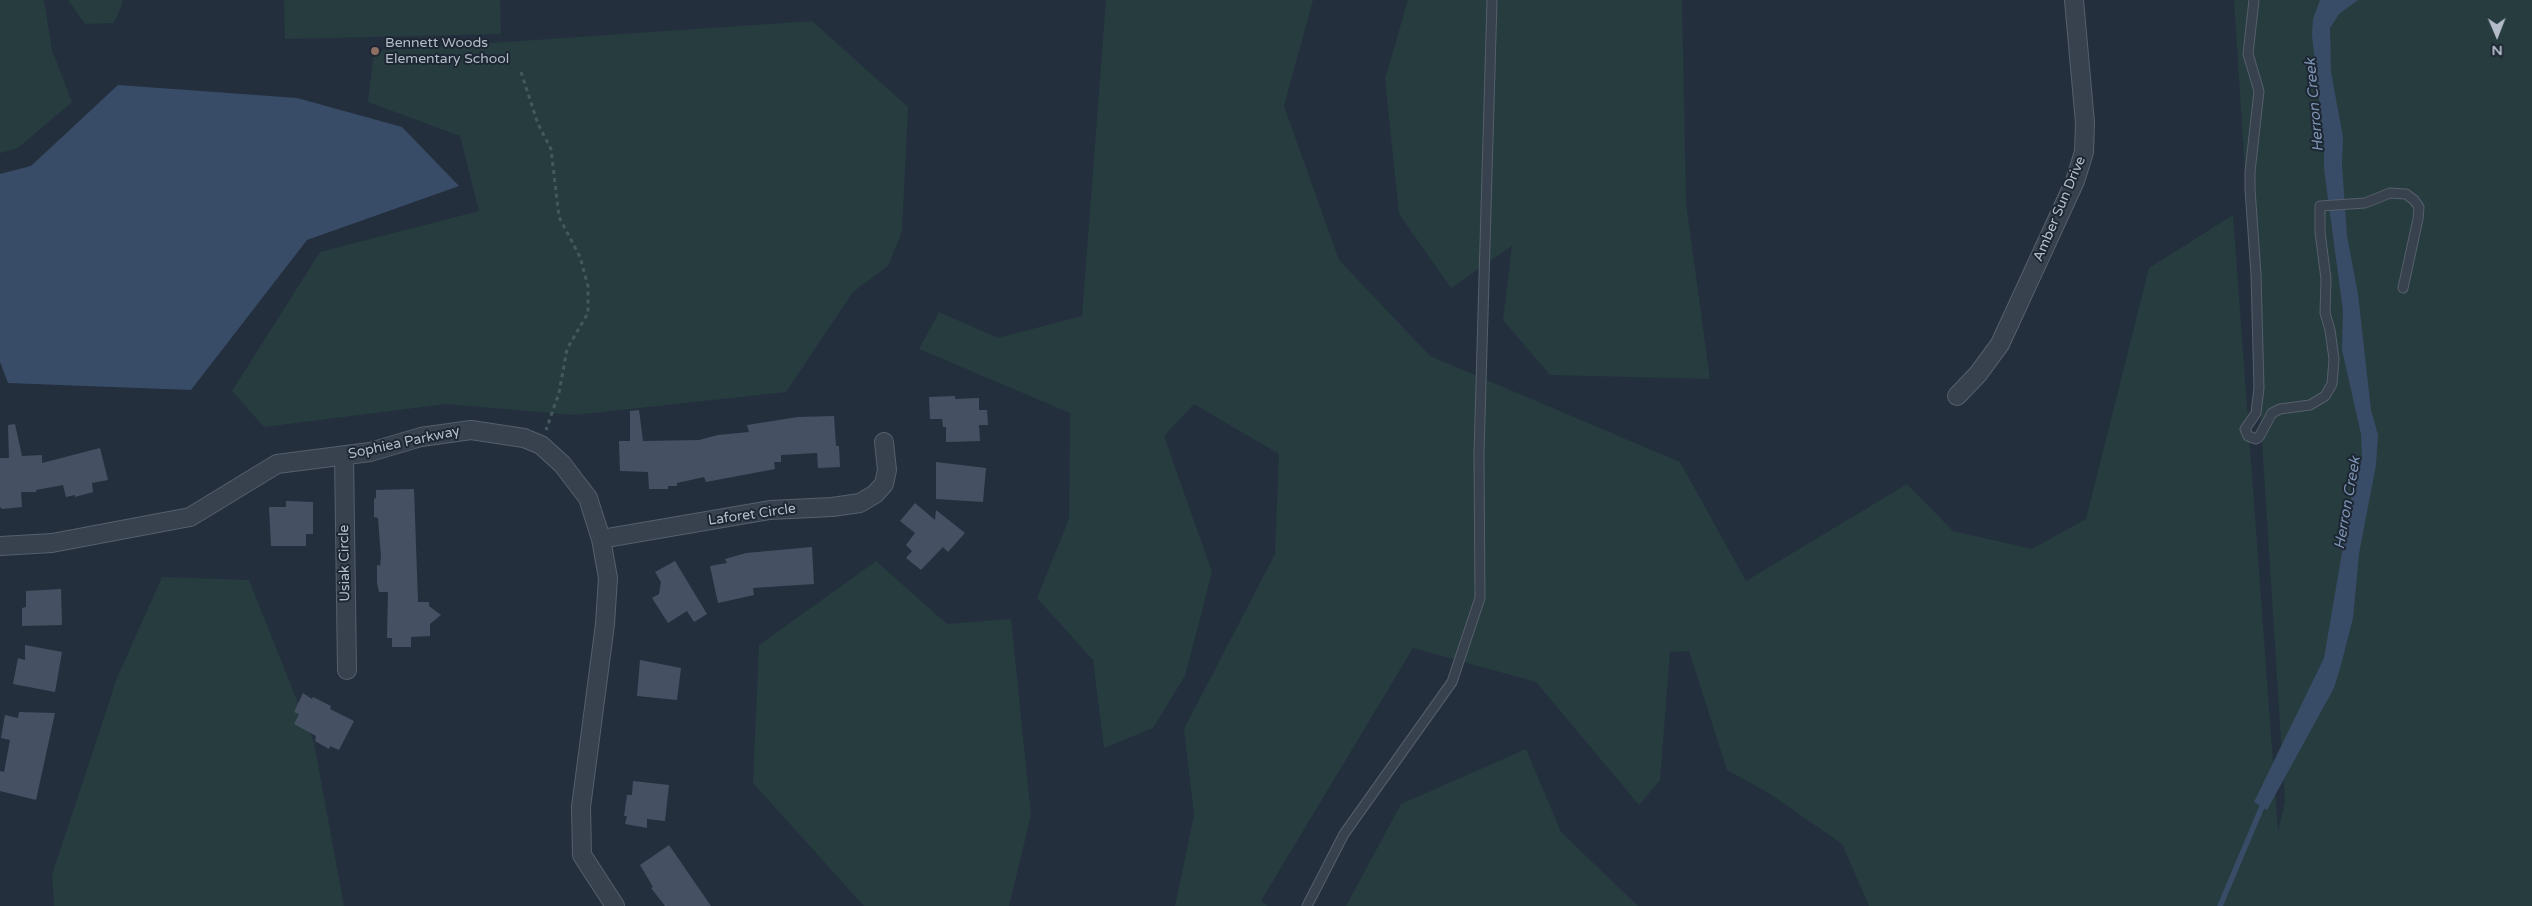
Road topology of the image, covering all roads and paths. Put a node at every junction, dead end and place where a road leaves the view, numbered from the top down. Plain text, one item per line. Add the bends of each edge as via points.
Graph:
1 (1492, 0) edge
2 (2074, 0) edge
3 (2254, 0) edge
4 (521, 72) dead end
5 (2403, 288) dead end
6 (1957, 396) dead end
7 (884, 442) dead end
8 (541, 445) junction
9 (344, 455) junction
10 (601, 538) junction
11 (0, 546) edge
12 (347, 670) dead end
13 (614, 906) edge
14 (1307, 906) edge

1 - 14 lane via 1479,453 1480,598 1452,682 1344,834
2 - 6 street, Amber Sun Drive via 2085,123 2084,152 2075,180 2000,344
3 - 5 lane via 2248,54 2259,91 2250,172 2259,388 2256,413 2245,429 2246,434 2252,438 2259,437 2272,413 2310,405 2326,396 2332,384 2333,345 2325,313 2326,264 2320,206 2356,204 2390,194 2406,194 2419,207 2414,248
4 - 8 path via 544,138 551,149 559,216 580,257 588,286 588,313 567,349 559,393
7 - 10 street, Laforet Circle via 884,484 860,503 770,510
8 - 9 street, Sophiea Parkway via 524,438 457,430 420,436 370,452
8 - 10 street, Sophiea Parkway via 562,464 588,498
9 - 11 street, Sophiea Parkway via 277,464 190,517 52,543
9 - 12 street, Usiak Circle
10 - 13 street, Sophiea Parkway via 608,578 606,615 581,807 582,855

